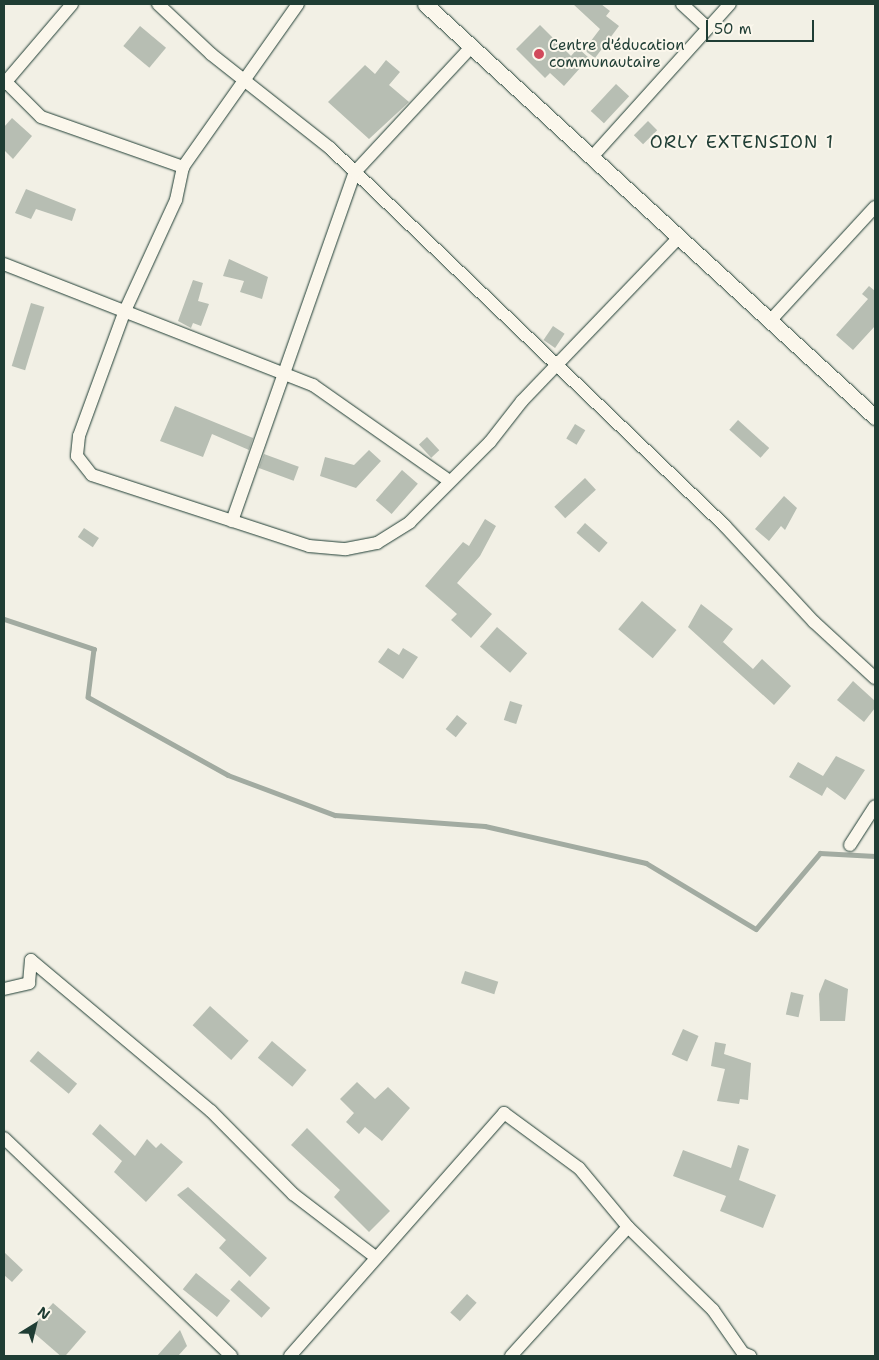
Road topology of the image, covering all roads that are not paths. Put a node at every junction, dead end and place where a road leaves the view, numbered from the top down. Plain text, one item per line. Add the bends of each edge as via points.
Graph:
1 (72, 4) edge
2 (158, 4) edge
3 (298, 4) edge
4 (425, 4) edge
5 (682, 4) edge
6 (730, 4) edge
7 (707, 28) junction
8 (472, 46) junction
9 (242, 79) junction
10 (4, 82) edge
11 (592, 157) junction
12 (183, 167) junction
13 (355, 172) junction
14 (875, 207) edge
15 (679, 237) junction
16 (4, 264) edge
17 (124, 313) junction
18 (770, 321) junction
19 (560, 366) junction
20 (284, 373) junction
21 (875, 417) edge
22 (448, 480) junction
23 (232, 521) junction
24 (875, 678) edge
25 (875, 806) edge
26 (850, 845) dead end
27 (4, 988) edge
28 (4, 1138) edge
29 (628, 1227) junction
30 (374, 1256) junction
31 (744, 1355) edge
32 (231, 1356) edge
33 (290, 1356) edge
34 (511, 1356) edge

1 - 10 street
2 - 9 street
3 - 9 street
4 - 8 street
5 - 7 street
6 - 7 street
7 - 11 street
8 - 11 street
8 - 13 street
9 - 12 street
9 - 13 street
10 - 12 street via 41,117
11 - 15 street
12 - 17 street via 176,200
13 - 19 street
13 - 20 street
14 - 18 street
15 - 18 street
15 - 19 street
16 - 17 street
17 - 20 street
17 - 23 street via 79,436 77,456 82,467 92,475
18 - 21 street
19 - 22 street
19 - 24 street
20 - 22 street via 329,395
20 - 23 street
22 - 23 street via 410,522 377,543 346,548 309,546
25 - 26 street
27 - 30 street via 28,983 31,960 211,1111 293,1194
28 - 32 street
29 - 30 street via 579,1168 504,1113
29 - 31 street via 713,1310
29 - 34 street
30 - 33 street

